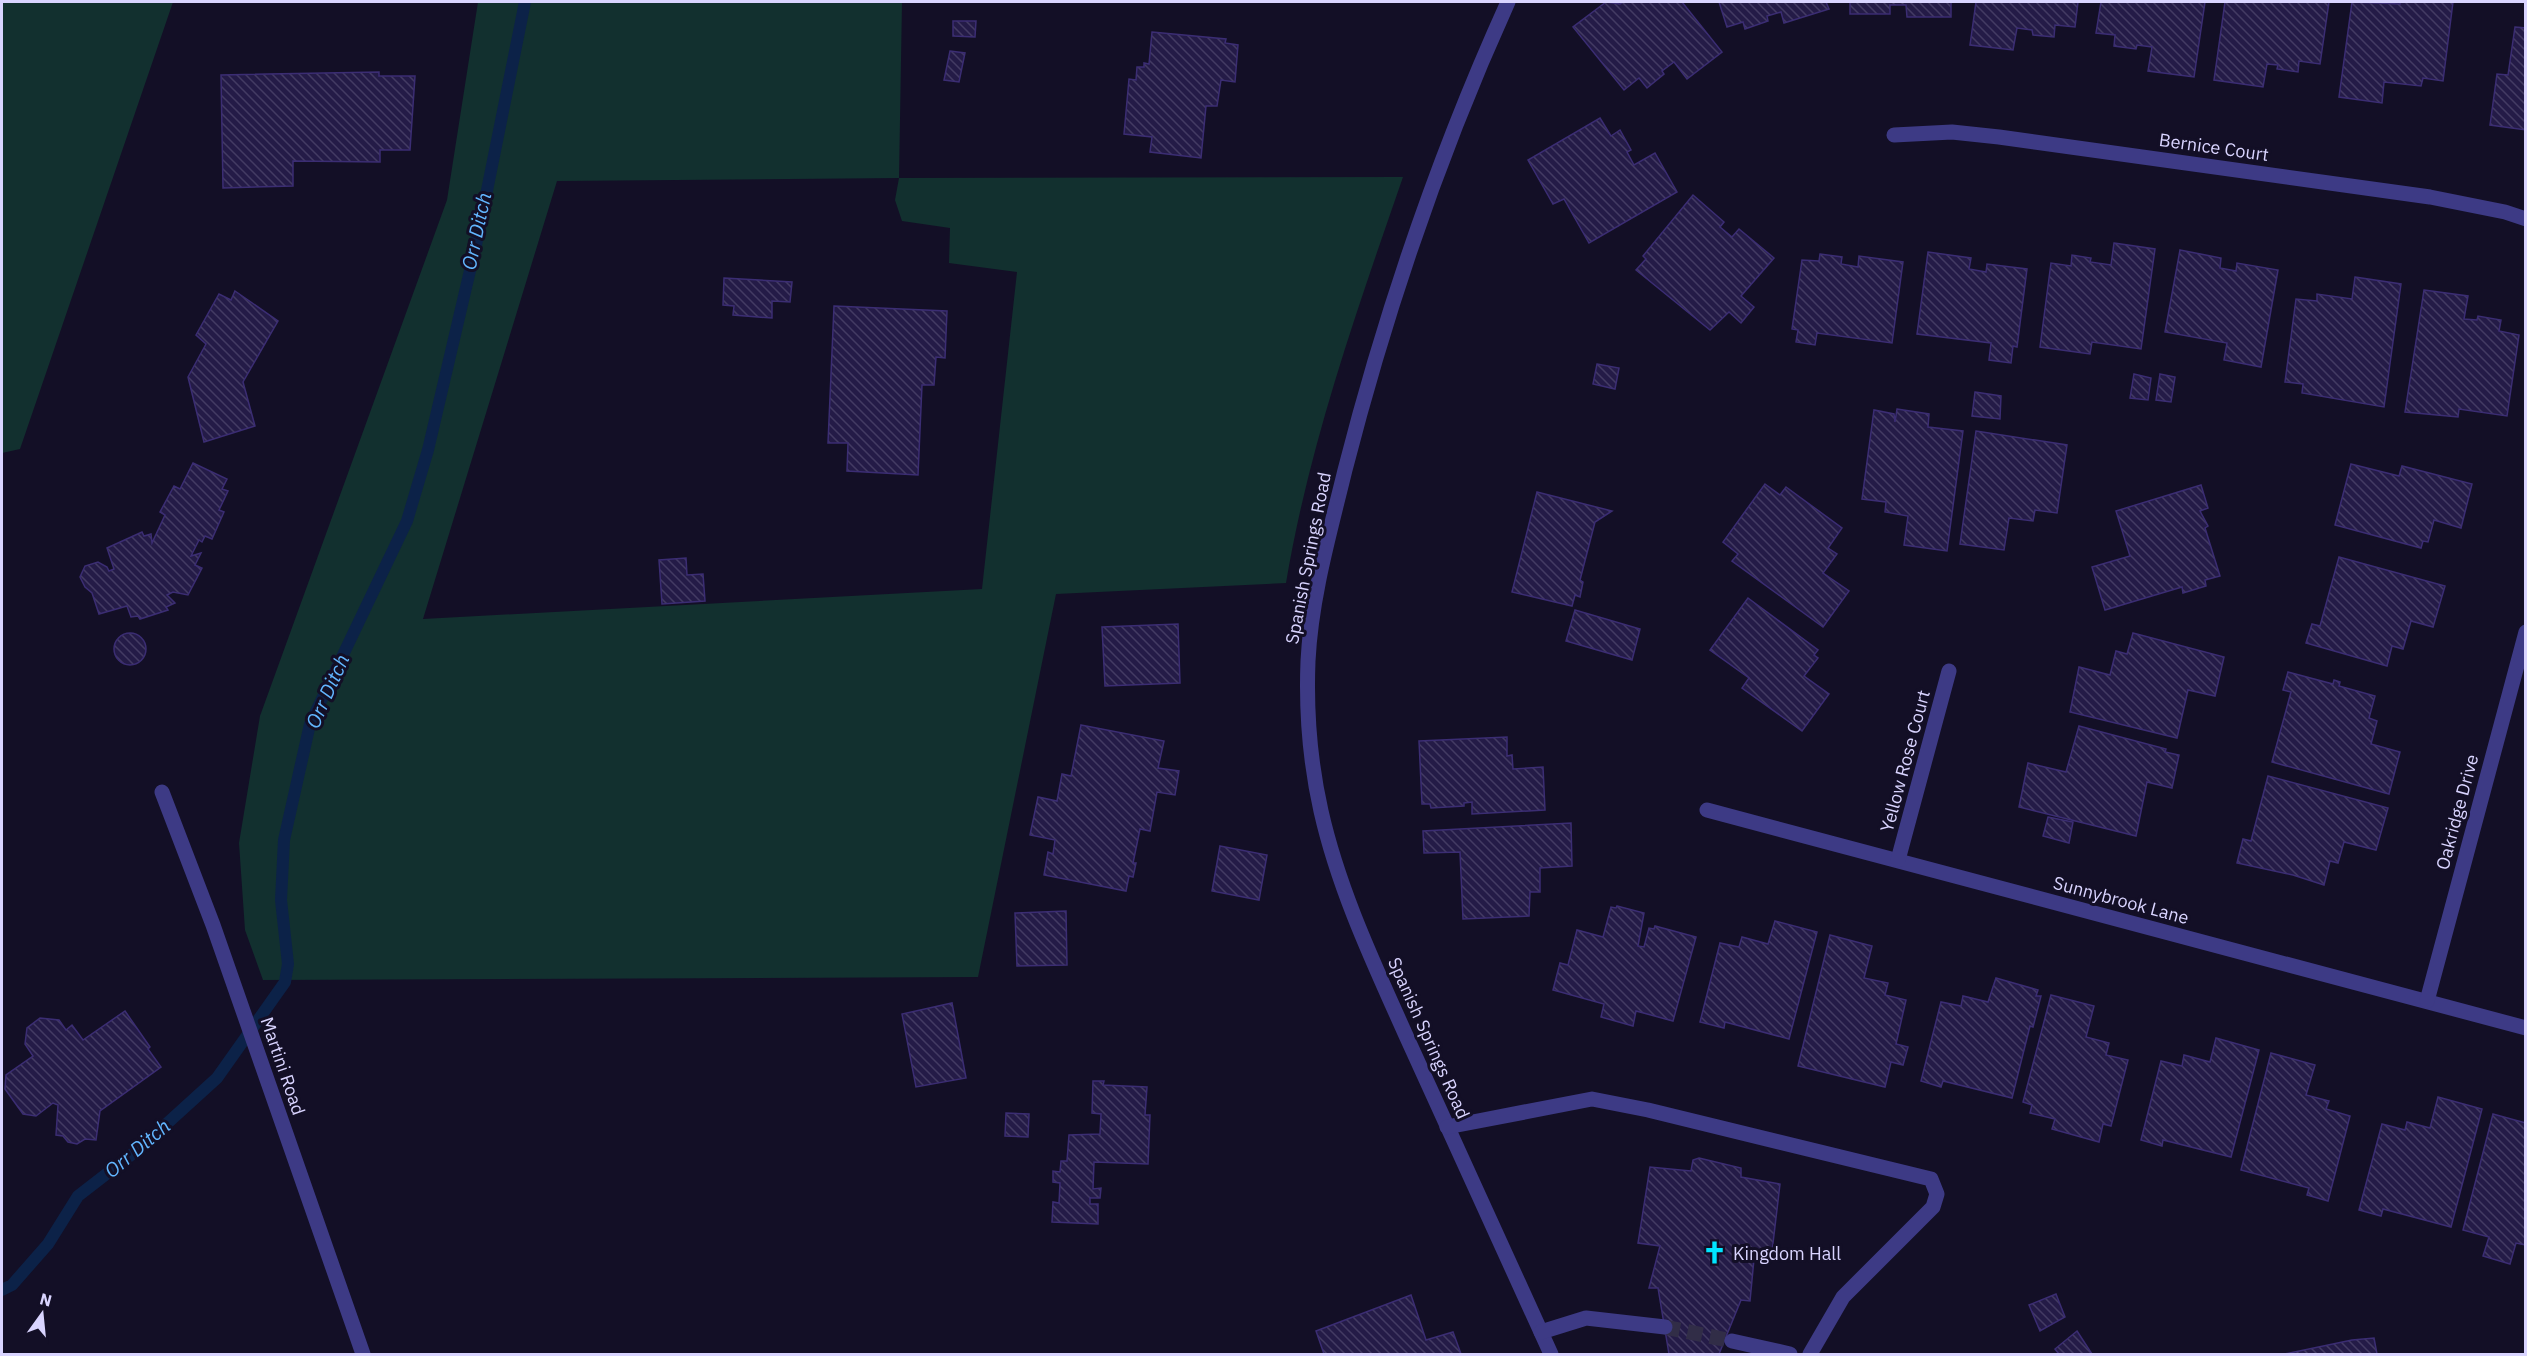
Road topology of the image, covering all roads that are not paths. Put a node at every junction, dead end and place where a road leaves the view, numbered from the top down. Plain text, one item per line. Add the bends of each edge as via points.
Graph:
1 (1508, 2) edge
2 (1894, 135) dead end
3 (2526, 219) edge
4 (2526, 632) edge
5 (1949, 671) dead end
6 (162, 792) dead end
7 (1707, 810) dead end
8 (1898, 860) junction
9 (2427, 1001) junction
10 (2526, 1028) edge
11 (1447, 1127) junction
12 (1665, 1327) tunnel mouth
13 (1541, 1332) junction
14 (1732, 1341) tunnel mouth
15 (363, 1354) edge
16 (1551, 1354) edge
17 (1790, 1354) edge
18 (1810, 1354) edge

1 - 11 street, Spanish Springs Road via 1434,186 1367,386 1324,563 1308,658 1313,767 1332,853 1378,972
2 - 3 street, Bernice Court via 1952,132 1999,137 2430,197
4 - 9 street, Oakridge Drive
5 - 8 street, Yellow Rose Court
6 - 15 street, Martini Road via 213,925
7 - 8 street, Sunnybrook Lane
8 - 9 street, Sunnybrook Lane
9 - 10 street, Sunnybrook Lane
11 - 13 street, Spanish Springs Road
11 - 18 street via 1592,1099 1931,1179 1937,1194 1933,1207 1843,1298
12 - 13 street via 1586,1318
13 - 16 street, Spanish Springs Road
14 - 17 street

